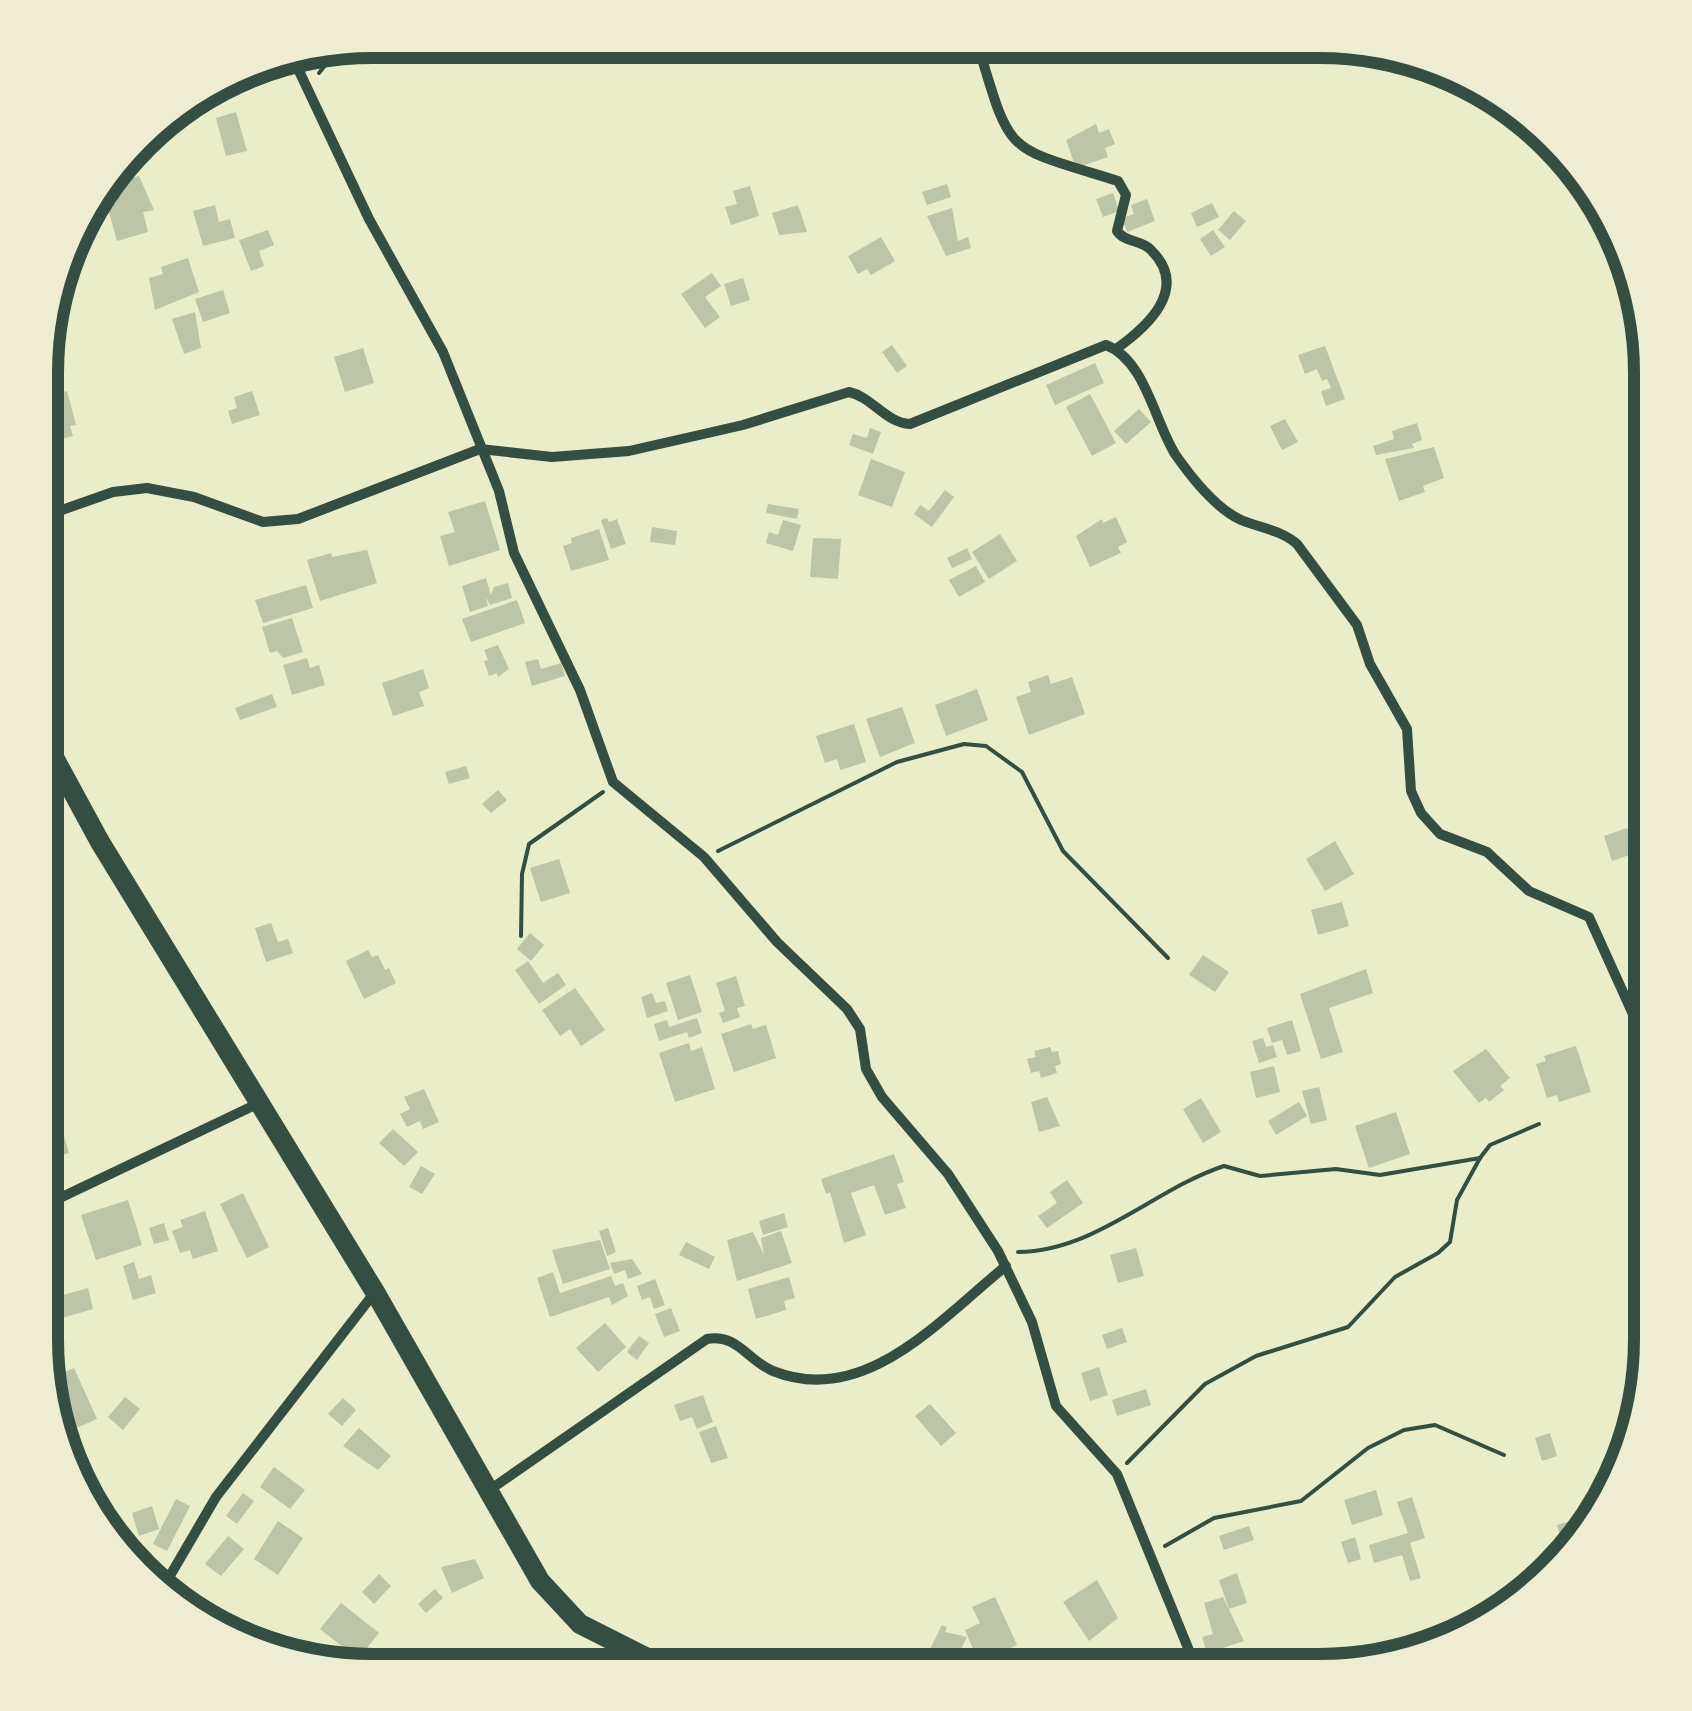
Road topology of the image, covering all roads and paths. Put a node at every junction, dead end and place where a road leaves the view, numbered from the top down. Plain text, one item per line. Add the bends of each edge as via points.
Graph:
1 (982, 58) edge
2 (329, 61) edge
3 (296, 67) edge
4 (306, 89) junction
5 (1116, 349) junction
6 (480, 449) junction
7 (58, 511) edge
8 (58, 765) edge
9 (613, 782) junction
10 (704, 857) junction
11 (521, 936) dead end
12 (1168, 958) dead end
13 (1634, 1016) edge
14 (260, 1103) junction
15 (1539, 1124) dead end
16 (1480, 1158) junction
17 (58, 1198) edge
18 (998, 1251) junction
19 (1006, 1266) junction
20 (375, 1292) junction
21 (1504, 1455) dead end
22 (1117, 1474) junction
23 (488, 1491) junction
24 (1152, 1554) junction
25 (169, 1578) edge
26 (638, 1653) edge
27 (1191, 1653) edge

1 - 5 street via 1000,122 1011,137 1040,158 1118,182 1126,195 1116,231 1148,247 1160,263 1164,304 1150,324
2 - 4 path
3 - 4 street
4 - 6 street via 442,352
5 - 6 street via 1094,346 910,424 849,392 629,450 552,458
5 - 13 street via 1126,355 1174,452 1198,484 1235,517 1297,544 1357,624 1370,664 1406,728 1411,790 1421,814 1440,834 1486,852 1529,891 1589,917
6 - 7 street via 298,519 263,522 147,488
6 - 9 street via 514,553 580,690
8 - 14 main road
9 - 10 street
9 - 11 path via 529,844
10 - 12 path via 897,762 964,744 986,746 1022,772 1064,850
10 - 18 street via 846,1009 860,1030 866,1069 882,1097 948,1174
14 - 17 street
14 - 20 main road
15 - 16 path via 1490,1145
16 - 18 path via 1380,1175 1336,1168 1260,1176 1224,1166 1060,1245
16 - 22 path via 1458,1200 1450,1242 1438,1253 1396,1277 1348,1327 1256,1356 1205,1384
18 - 19 street
19 - 22 street via 1032,1322 1056,1406
19 - 23 street via 896,1354 836,1382 798,1381 765,1368 732,1341 707,1340
20 - 23 main road
20 - 25 street via 216,1497
21 - 24 path via 1435,1426 1404,1430 1368,1448 1300,1501 1214,1518
22 - 24 street
23 - 26 main road via 540,1581 580,1624
24 - 27 street

